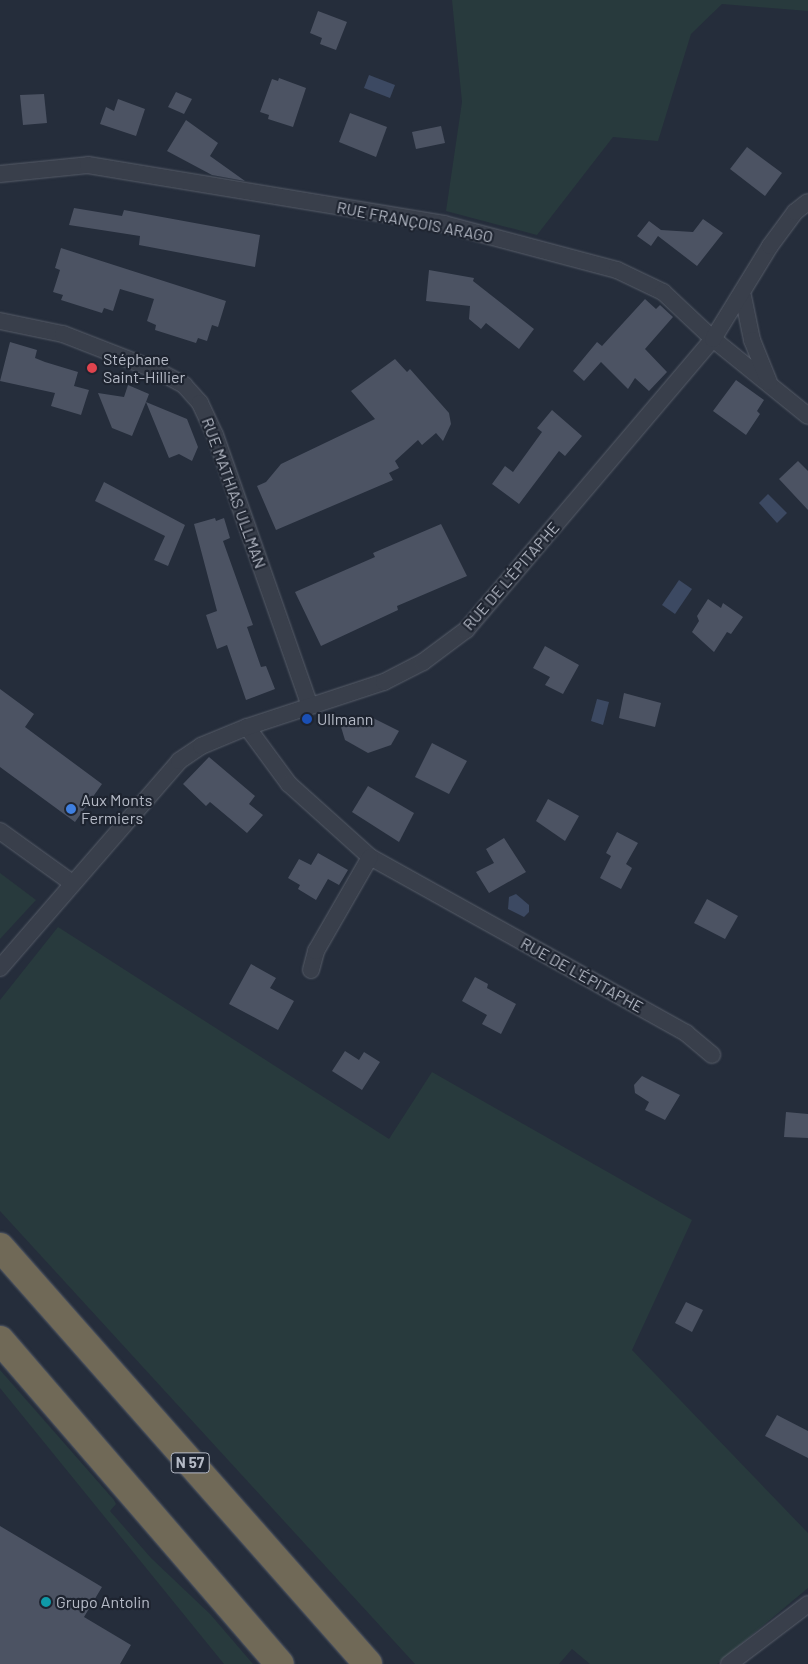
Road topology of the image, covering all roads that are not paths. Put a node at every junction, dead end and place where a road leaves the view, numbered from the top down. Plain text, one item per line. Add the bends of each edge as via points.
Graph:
1 (0, 174) edge
2 (808, 202) edge
3 (743, 296) junction
4 (0, 321) edge
5 (713, 339) junction
6 (769, 382) junction
7 (808, 416) edge
8 (310, 706) junction
9 (247, 727) junction
10 (0, 831) edge
11 (370, 857) junction
12 (72, 883) junction
13 (0, 968) edge
14 (311, 970) dead end
15 (712, 1055) dead end
16 (0, 1247) edge
17 (0, 1340) edge
18 (808, 1604) edge
19 (280, 1664) edge
20 (368, 1664) edge
21 (729, 1664) edge

1 - 5 street, RUE FRANÇOIS ARAGO via 88,165 444,224 617,270 662,292
2 - 3 street, RUE DE L'ÉPITAPHE via 795,212 770,246
3 - 5 street, RUE DE L'ÉPITAPHE
3 - 6 street via 752,340
4 - 8 street, RUE MATHIAS ULLMAN via 63,334 158,371 184,385 200,403 215,435
5 - 6 street, RUE FRANÇOIS ARAGO
5 - 8 street, RUE DE L'ÉPITAPHE via 466,630 423,662 384,682
6 - 7 street, RUE FRANÇOIS ARAGO
8 - 9 street, RUE DE L'ÉPITAPHE
9 - 11 street, RUE DE L'ÉPITAPHE via 289,784
9 - 12 street, RUE DE L'ÉPITAPHE via 201,746 179,761
10 - 12 street
11 - 14 street via 316,952
11 - 15 street, RUE DE L'ÉPITAPHE via 686,1034
12 - 13 street, RUE DE L'ÉPITAPHE
16 - 20 highway, N 57
17 - 19 highway
18 - 21 street

